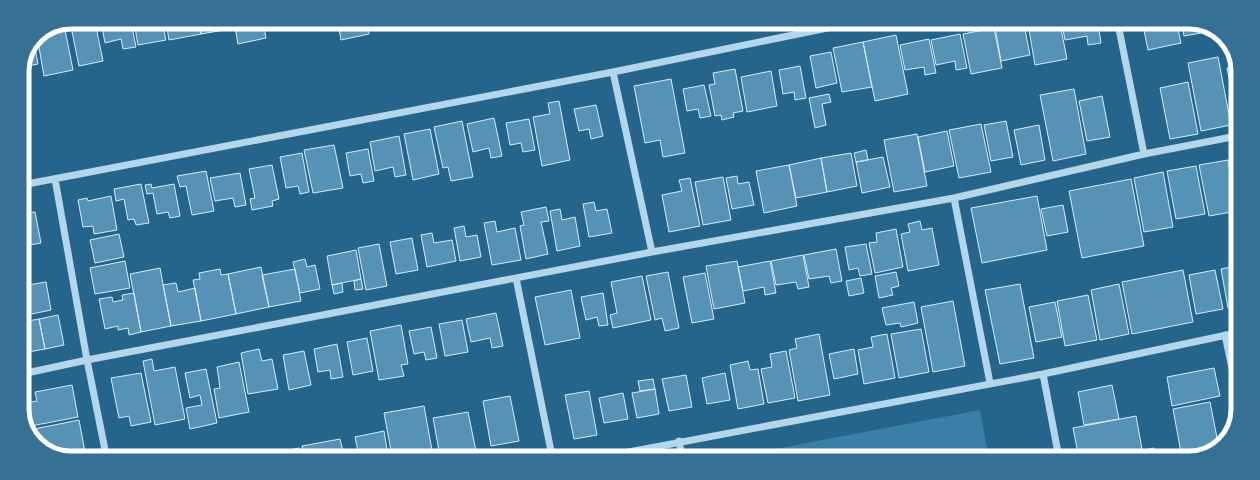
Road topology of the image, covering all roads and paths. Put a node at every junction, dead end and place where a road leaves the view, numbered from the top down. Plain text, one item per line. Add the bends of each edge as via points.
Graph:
1 (824, 29) edge
2 (1119, 29) edge
3 (613, 72) junction
4 (1231, 137) edge
5 (1144, 154) junction
6 (55, 179) junction
7 (29, 184) edge
8 (954, 198) junction
9 (652, 252) junction
10 (516, 278) junction
11 (1231, 334) edge
12 (1225, 335) junction
13 (87, 360) junction
14 (1231, 364) edge
15 (29, 372) edge
16 (1043, 374) junction
17 (990, 383) junction
18 (679, 441) junction
19 (105, 451) edge
20 (551, 451) edge
21 (631, 451) edge
22 (681, 451) edge
23 (1058, 451) edge

1 - 3 street
2 - 5 street
3 - 6 street
3 - 9 street
4 - 5 street
5 - 8 street
6 - 7 street
6 - 13 street
8 - 9 street
8 - 17 street
9 - 10 street
10 - 13 street
10 - 20 street
11 - 12 street
12 - 14 street
12 - 16 street
13 - 15 street
13 - 19 street
16 - 17 street
16 - 23 street
17 - 18 street
18 - 21 street
18 - 22 street

